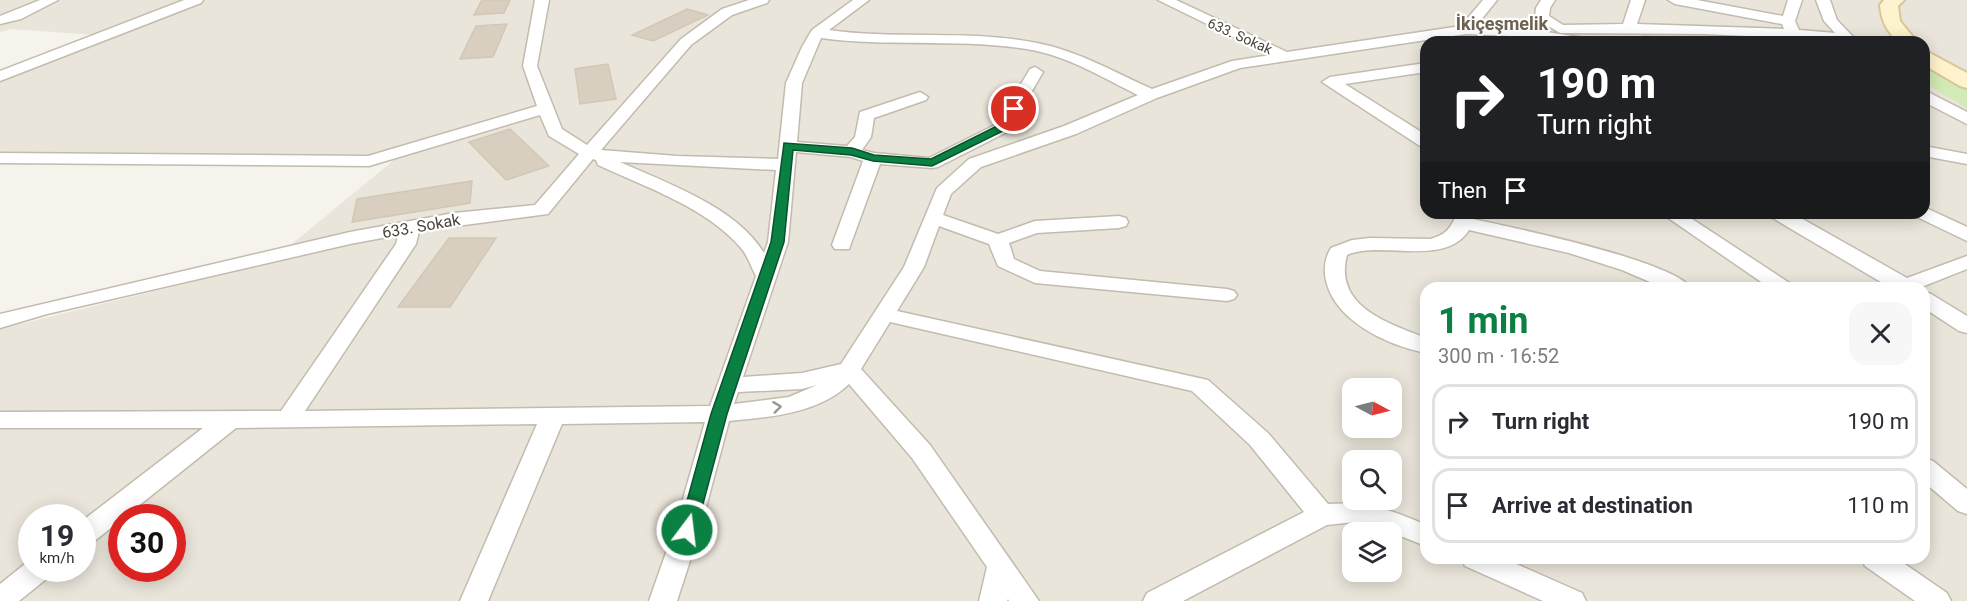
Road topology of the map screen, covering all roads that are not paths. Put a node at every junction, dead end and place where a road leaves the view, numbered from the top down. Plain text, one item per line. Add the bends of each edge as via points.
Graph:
1 (51, 0) edge
2 (196, 0) edge
3 (542, 0) edge
4 (762, 0) edge
5 (862, 0) edge
6 (1165, 0) edge
7 (1490, 0) edge
8 (1548, 0) edge
9 (1638, 0) edge
10 (1675, 0) edge
11 (1795, 0) edge
12 (1822, 0) edge
13 (1895, 0) edge
14 (1718, 4) edge
15 (0, 20) edge
16 (1790, 27) junction
17 (1629, 28) junction
18 (1560, 29) junction
19 (1466, 30) junction
20 (1713, 30) junction
21 (817, 33) junction
22 (1529, 33) junction
23 (1443, 36) edge
24 (1547, 36) edge
25 (1736, 36) edge
26 (1830, 36) edge
27 (1844, 36) edge
28 (1902, 36) edge
29 (1420, 40) edge
30 (1284, 56) junction
31 (1930, 60) edge
32 (1420, 69) edge
33 (1035, 72) dead end
34 (0, 76) edge
35 (1967, 82) edge
36 (1151, 94) junction
37 (920, 97) dead end
38 (1930, 98) edge
39 (546, 108) junction
40 (1967, 119) edge
41 (1420, 129) edge
42 (1410, 133) junction
43 (1420, 139) edge
44 (788, 146) junction
45 (852, 152) junction
46 (1930, 152) edge
47 (590, 154) junction
48 (0, 158) edge
49 (873, 158) junction
50 (1967, 159) edge
51 (786, 165) junction
52 (1930, 216) edge
53 (933, 218) junction
54 (1679, 219) edge
55 (1788, 219) edge
56 (1119, 222) dead end
57 (1464, 222) edge
58 (410, 227) junction
59 (1967, 235) edge
60 (998, 240) junction
61 (842, 245) dead end
62 (1573, 262) dead end
63 (1967, 262) edge
64 (766, 276) junction
65 (1670, 282) edge
66 (1775, 282) edge
67 (1896, 282) edge
68 (1917, 282) edge
69 (1227, 295) dead end
70 (1930, 302) edge
71 (886, 315) junction
72 (0, 321) edge
73 (1967, 326) edge
74 (1420, 343) edge
75 (849, 370) junction
76 (731, 385) junction
77 (719, 414) junction
78 (553, 416) junction
79 (0, 420) edge
80 (230, 420) junction
81 (286, 420) junction
82 (1930, 472) edge
83 (1967, 504) edge
84 (1322, 515) junction
85 (96, 525) edge
86 (1420, 533) edge
87 (1489, 564) edge
88 (1884, 564) edge
89 (1001, 566) junction
90 (22, 582) edge
91 (0, 600) edge
92 (474, 601) edge
93 (663, 601) edge
94 (993, 601) edge
95 (1025, 601) edge
96 (1157, 601) edge
97 (1572, 601) edge
98 (1937, 601) edge

1 - 15 street
2 - 34 street
3 - 39 street via 530,66
4 - 47 street, 633. Sokak via 727,12 686,42
5 - 21 street
6 - 30 street, 633. Sokak
7 - 19 street
8 - 18 street via 1542,18
9 - 17 street
10 - 14 street
11 - 16 street
12 - 27 street via 1831,21
13 - 28 main road via 1889,4 1891,22
14 - 16 street
14 - 20 street
16 - 25 street
16 - 26 street
17 - 18 street
17 - 20 street
18 - 22 street
19 - 22 street
19 - 23 street
20 - 25 street
21 - 36 street via 868,38 986,39 1038,47
21 - 44 street via 794,83
22 - 24 street
29 - 30 street
30 - 36 street via 1237,64
31 - 35 main road
32 - 42 street via 1330,82
33 - 49 street via 1003,127 932,163
36 - 53 street via 1070,130 975,163 943,192
37 - 45 street via 866,115 863,137
38 - 40 street
39 - 47 street via 555,132
39 - 48 street via 369,160
41 - 42 street
42 - 43 street
44 - 45 street
44 - 51 street
45 - 49 street
46 - 50 street
47 - 51 street
47 - 58 street, 633. Sokak via 541,210
47 - 64 street via 710,214 748,244
49 - 61 street
51 - 64 street via 778,242
52 - 59 street
53 - 60 street
53 - 71 street via 914,267
54 - 66 street
55 - 67 street
56 - 60 street via 1035,227
57 - 62 street
57 - 65 street via 1605,256
57 - 74 street via 1450,239 1432,244 1350,245 1338,252 1335,260 1337,287 1352,309 1364,320
58 - 72 street, 633. Sokak via 222,267
58 - 81 street via 406,244
60 - 69 street via 1005,262 1035,277
63 - 68 street
64 - 76 street
70 - 73 street
71 - 75 street
71 - 84 street via 1200,386 1259,439
75 - 76 street via 802,381
77 -> 75 street via 787,406 810,399 830,389
75 - 89 street via 880,400 920,450
76 - 77 street
77 - 78 street
77 - 93 street
78 - 81 street
78 - 92 street
79 - 80 street
80 - 81 street
80 - 85 street
82 - 83 street
84 - 86 street via 1355,512
84 - 96 street
87 - 97 street
88 - 98 street
89 - 94 street
89 - 95 street
90 - 91 street

